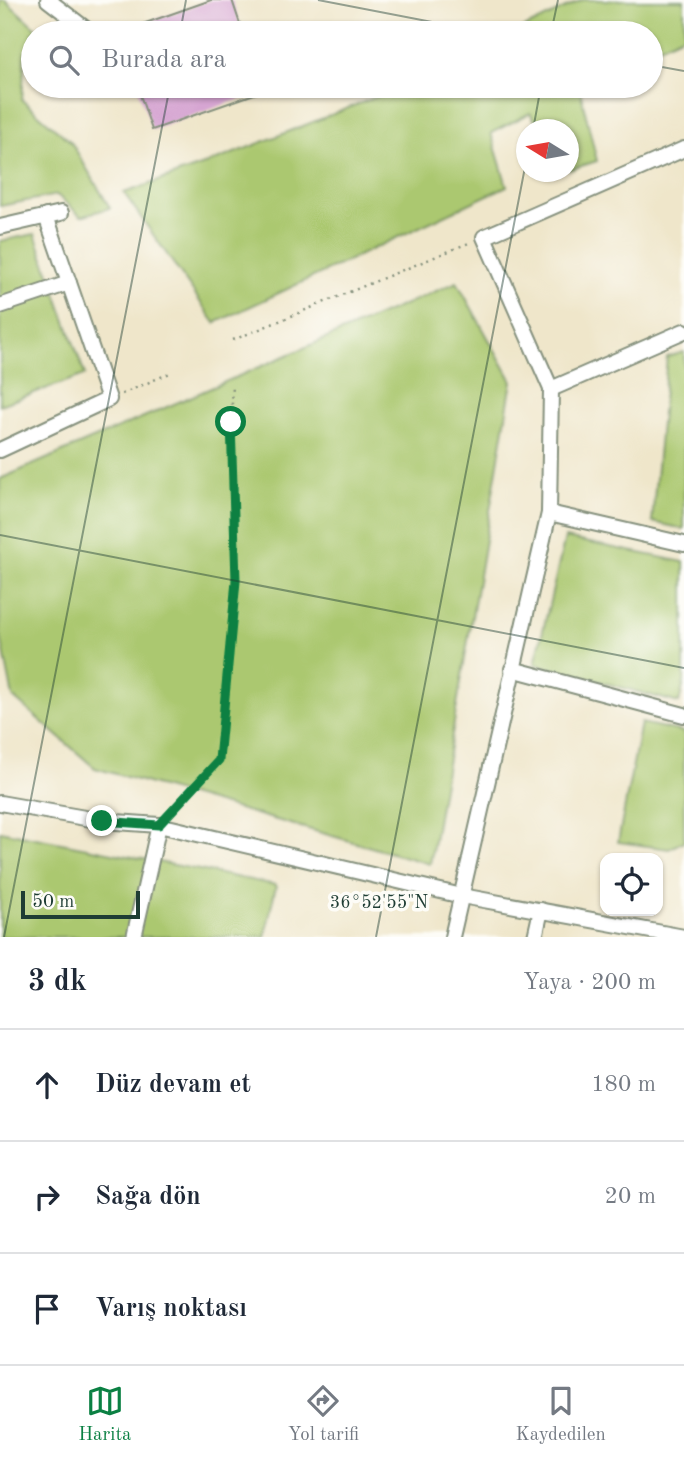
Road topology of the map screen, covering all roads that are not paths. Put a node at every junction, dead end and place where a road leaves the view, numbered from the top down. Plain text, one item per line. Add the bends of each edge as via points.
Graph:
1 (48, 0) edge
2 (75, 21) edge
3 (684, 149) edge
4 (61, 213) dead end
5 (46, 216) junction
6 (0, 227) edge
7 (69, 283) junction
8 (0, 306) edge
9 (684, 331) edge
10 (551, 389) junction
11 (0, 450) edge
12 (548, 513) junction
13 (684, 544) edge
14 (512, 669) junction
15 (684, 715) edge
16 (0, 803) edge
17 (159, 825) junction
18 (461, 896) junction
19 (541, 910) junction
20 (134, 937) edge
21 (452, 937) edge
22 (535, 937) edge
23 (684, 937) edge

1 - 2 street
3 - 10 street via 484,237
4 - 5 street
5 - 6 street
5 - 7 street
7 - 8 street
7 - 11 street via 109,399
9 - 10 street
10 - 12 street
12 - 13 street
12 - 14 street
14 - 15 street
14 - 18 street
16 - 17 street via 102,821
17 - 18 street
17 - 20 street
18 - 19 street
18 - 21 street
19 - 22 street
19 - 23 street

